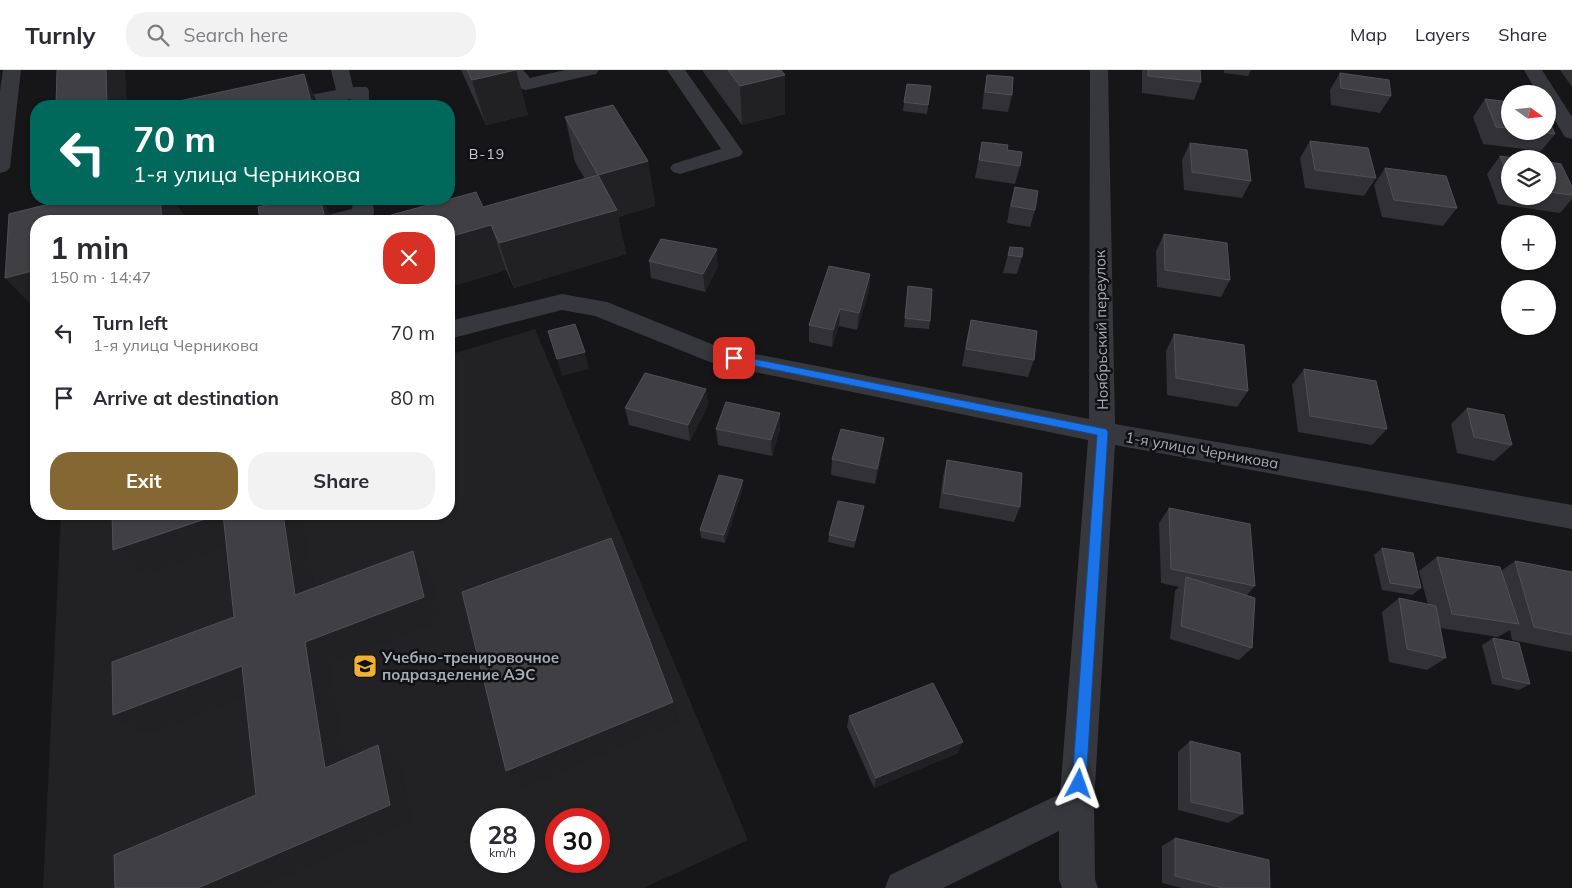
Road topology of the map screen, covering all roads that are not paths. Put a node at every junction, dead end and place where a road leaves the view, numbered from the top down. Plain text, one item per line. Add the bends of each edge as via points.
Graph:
1 (12, 70) edge
2 (340, 70) edge
3 (513, 70) edge
4 (590, 70) edge
5 (676, 70) edge
6 (1099, 70) edge
7 (1533, 70) edge
8 (353, 100) edge
9 (1570, 126) edge
10 (0, 167) edge
11 (680, 168) dead end
12 (362, 205) edge
13 (355, 215) edge
14 (455, 329) edge
15 (1102, 432) junction
16 (1572, 517) edge
17 (1078, 804) junction
18 (903, 888) edge
19 (1080, 888) edge

1 - 10 street
2 - 8 street
3 - 4 street via 526,84
5 - 11 street via 733,152
6 - 15 street, Ноябрьский переулок
7 - 9 street
12 - 13 street via 363,213
14 - 15 street, 1-я улица Черникова via 562,302 599,308 715,355
15 - 16 street, 1-я улица Черникова
15 - 17 street, Ноябрьский переулок
17 - 18 street
17 - 19 street, Ноябрьский переулок via 1077,879

